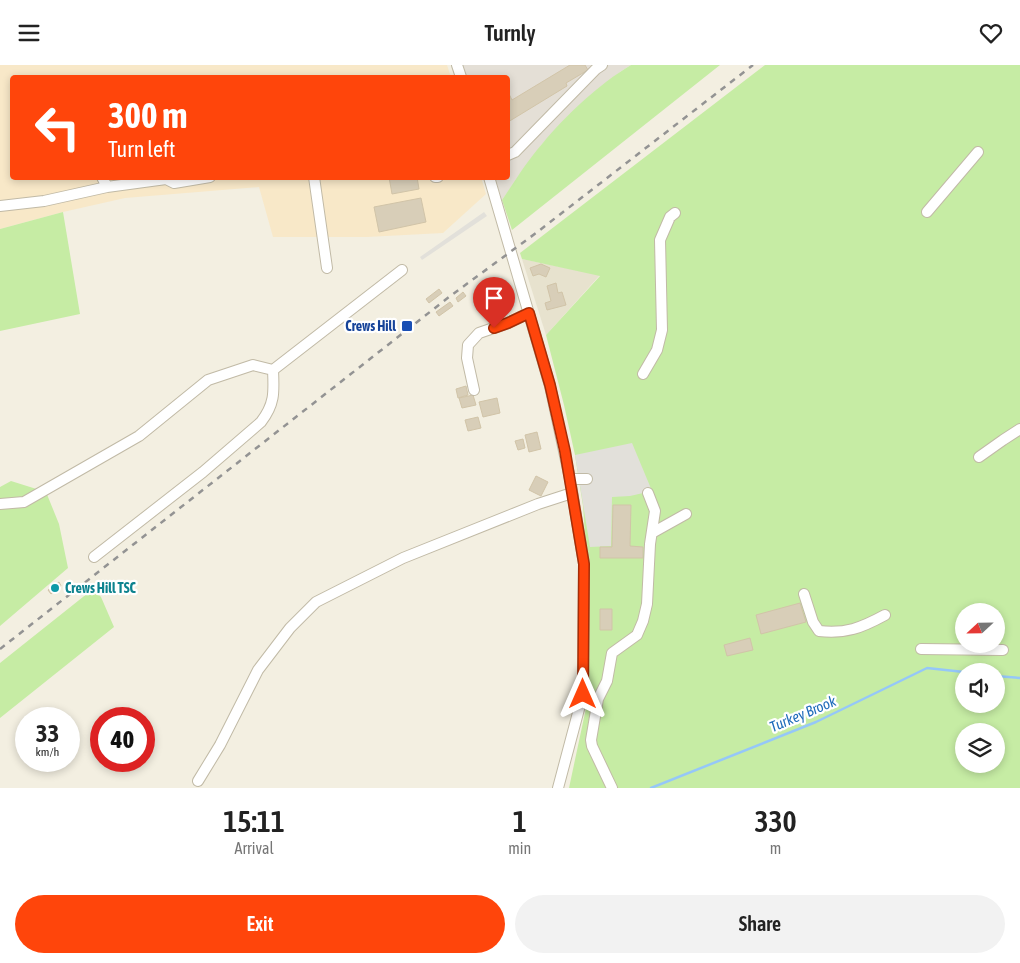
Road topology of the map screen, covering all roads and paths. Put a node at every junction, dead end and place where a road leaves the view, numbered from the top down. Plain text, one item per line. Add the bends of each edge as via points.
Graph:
1 (602, 65) edge
2 (978, 152) dead end
3 (510, 154) edge
4 (104, 180) edge
5 (142, 180) edge
6 (168, 180) edge
7 (192, 180) edge
8 (314, 180) edge
9 (491, 180) edge
10 (108, 187) junction
11 (0, 206) edge
12 (675, 213) dead end
13 (927, 213) dead end
14 (326, 269) dead end
15 (402, 271) dead end
16 (529, 313) junction
17 (273, 370) junction
18 (643, 374) dead end
19 (474, 390) dead end
20 (1020, 429) edge
21 (979, 457) dead end
22 (570, 479) junction
23 (587, 479) dead end
24 (572, 493) junction
25 (648, 493) dead end
26 (0, 504) edge
27 (686, 514) dead end
28 (652, 533) junction
29 (94, 557) dead end
30 (804, 594) dead end
31 (885, 615) dead end
32 (922, 649) dead end
33 (955, 649) edge
34 (198, 781) dead end
35 (558, 788) edge
36 (612, 788) edge

1 - 3 street
2 - 13 street
4 - 10 street
5 - 10 street
6 - 7 street via 174,183
8 - 14 street
9 - 16 street
10 - 11 street via 44,201
12 - 18 street via 670,217 660,243 662,331 657,350
15 - 17 street
16 - 19 street via 479,333 468,345 467,358
16 - 22 street via 550,385
17 - 26 street via 253,365 208,380 139,436 24,502
17 - 29 street via 272,403 261,422
20 - 21 street
22 - 23 street
22 - 24 street
24 - 34 street via 403,558 316,602 290,628 258,670
24 - 35 street via 584,564 583,694
25 - 28 street via 655,511
27 - 28 street
28 - 36 street via 643,621 637,635 612,653 592,732 592,745
30 - 31 street via 819,631 837,633 855,629
32 - 33 street

